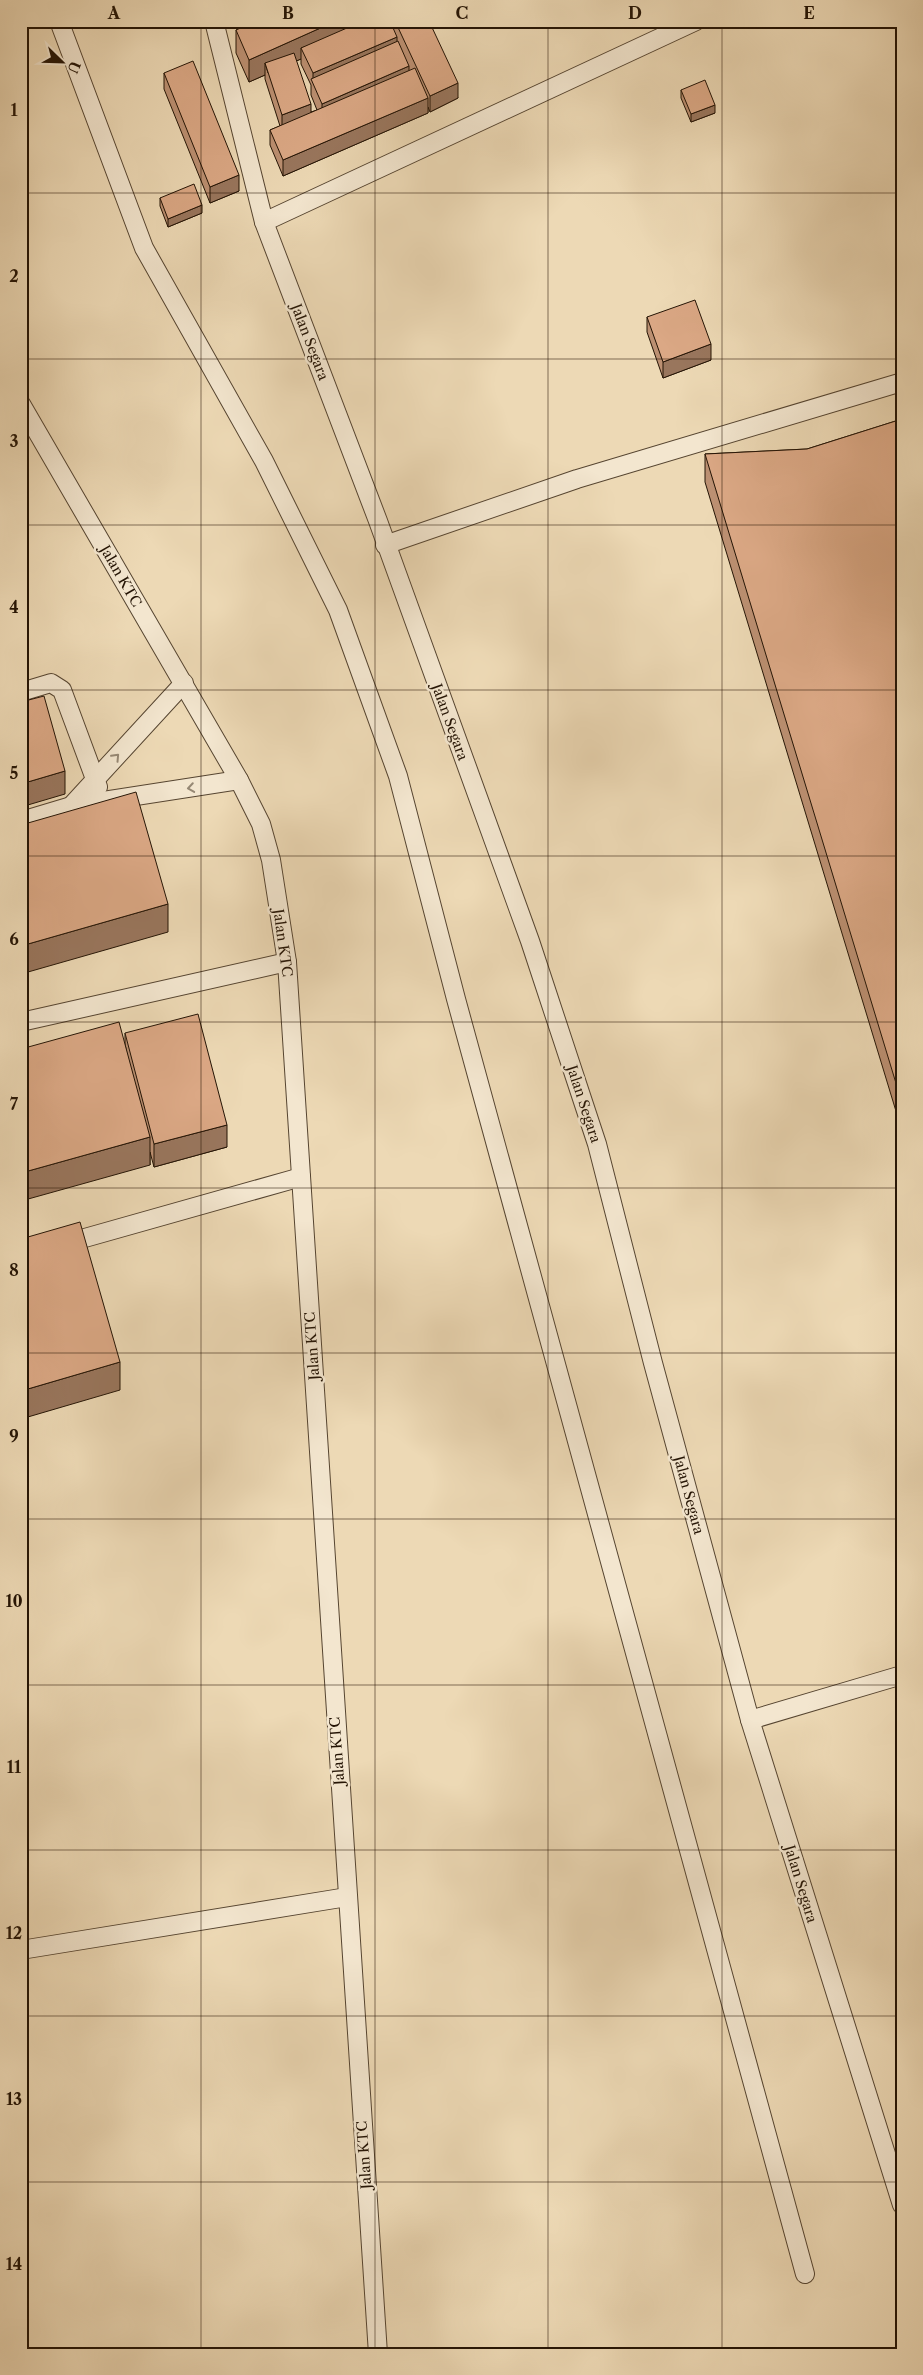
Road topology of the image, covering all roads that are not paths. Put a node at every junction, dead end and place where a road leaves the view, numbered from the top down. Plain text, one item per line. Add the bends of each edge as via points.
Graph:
1 (59, 21) edge
2 (214, 21) edge
3 (696, 21) edge
4 (264, 222) junction
5 (902, 382) edge
6 (21, 404) edge
7 (385, 545) junction
8 (184, 683) junction
9 (21, 692) edge
10 (95, 779) junction
11 (240, 780) junction
12 (104, 801) junction
13 (71, 806) junction
14 (21, 821) edge
15 (287, 962) junction
16 (21, 1022) edge
17 (301, 1177) junction
18 (21, 1256) edge
19 (902, 1675) edge
20 (750, 1720) junction
21 (347, 1897) junction
22 (21, 1950) edge
23 (902, 2205) edge
24 (805, 2274) dead end
25 (378, 2354) edge

1 - 24 lane via 144,248 264,461 338,610 398,776
2 - 4 lane, Jalan Segara
3 - 4 lane
4 - 7 lane, Jalan Segara
5 - 7 lane via 578,479
6 - 8 lane, Jalan KTC
7 - 20 lane, Jalan Segara via 530,941 597,1144
10 -> 8 lane
8 - 11 lane, Jalan KTC
9 - 10 lane via 52,683 62,690
10 - 12 lane
10 - 13 lane
11 -> 12 lane
11 - 15 lane, Jalan KTC via 261,824 271,860
12 - 13 lane
13 - 14 lane
15 - 16 lane
15 - 17 lane, Jalan KTC
17 - 18 lane
17 - 21 lane, Jalan KTC
19 - 20 lane
20 - 23 lane, Jalan Segara
21 - 22 lane
21 - 25 lane, Jalan KTC

